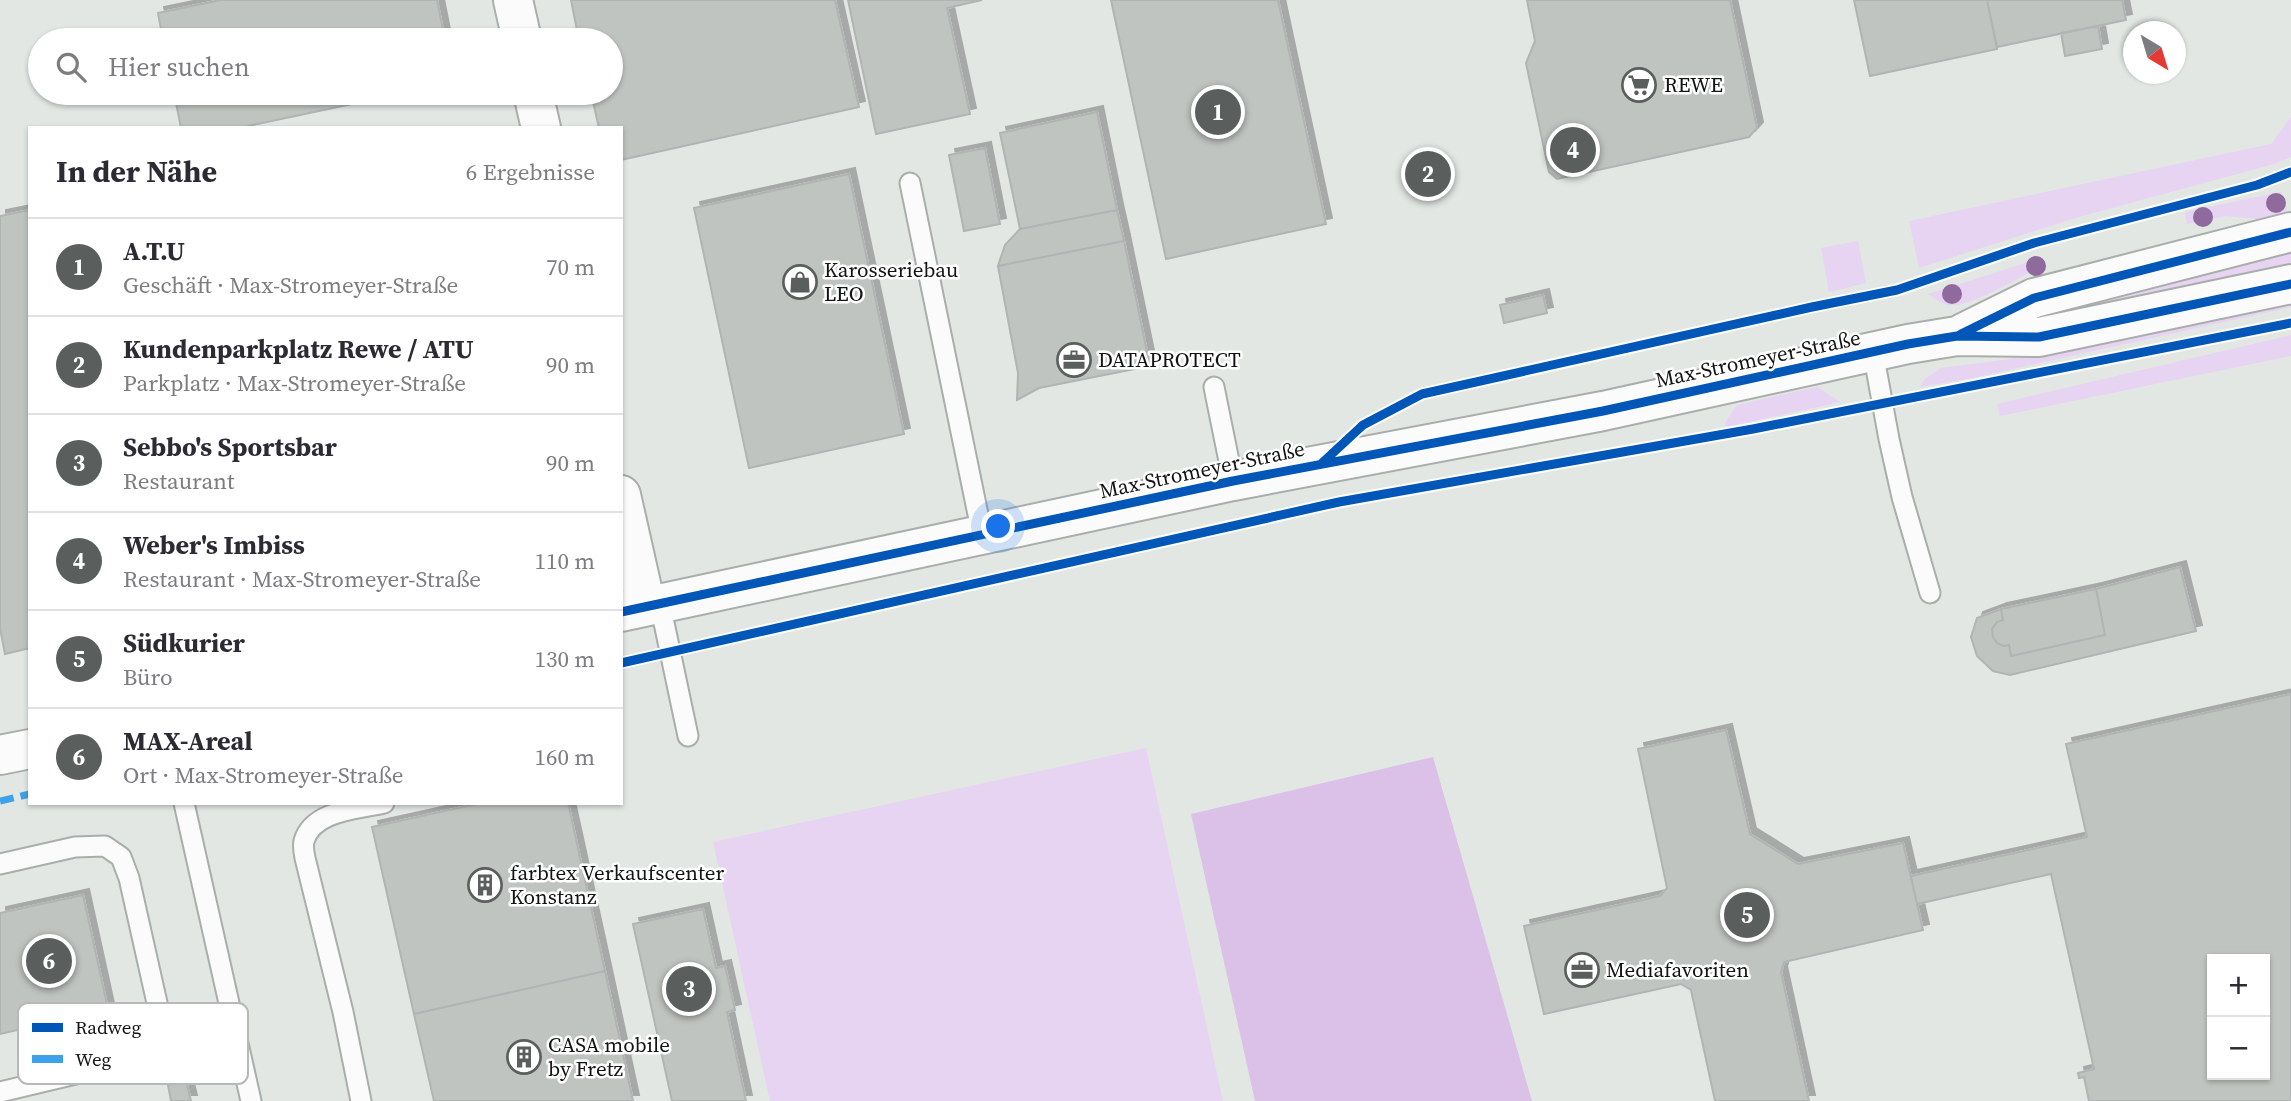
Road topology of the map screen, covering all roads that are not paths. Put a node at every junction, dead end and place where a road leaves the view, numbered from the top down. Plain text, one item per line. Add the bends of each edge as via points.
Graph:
1 (513, 0) edge
2 (519, 28) edge
3 (536, 105) edge
4 (541, 126) edge
5 (910, 183) dead end
6 (2291, 232) edge
7 (2291, 284) edge
8 (1957, 336) junction
9 (1873, 352) junction
10 (1214, 387) dead end
11 (1233, 481) junction
12 (623, 506) edge
13 (982, 534) junction
14 (1930, 593) dead end
15 (642, 607) edge
16 (688, 736) dead end
17 (28, 749) edge
18 (0, 755) edge
19 (184, 805) edge
20 (375, 805) edge
21 (0, 864) edge
22 (157, 1003) edge
23 (229, 1003) edge
24 (34, 1084) edge
25 (0, 1092) edge
26 (361, 1101) edge

1 - 2 street
3 - 4 street
5 - 13 lane
6 - 8 street, Max-Stromeyer-Straße via 2034,298
7 - 8 street, Max-Stromeyer-Straße via 2039,337
8 - 9 street, Max-Stromeyer-Straße
9 - 11 street, Max-Stromeyer-Straße via 1603,411
9 - 14 lane via 1902,497
10 - 11 lane
11 - 13 street, Max-Stromeyer-Straße
12 - 15 street
13 - 15 street, Max-Stromeyer-Straße
15 - 16 lane
17 - 18 street
19 - 23 lane
20 - 26 lane via 321,820 304,841
21 - 22 lane via 75,846 105,846 121,857
24 - 25 lane

